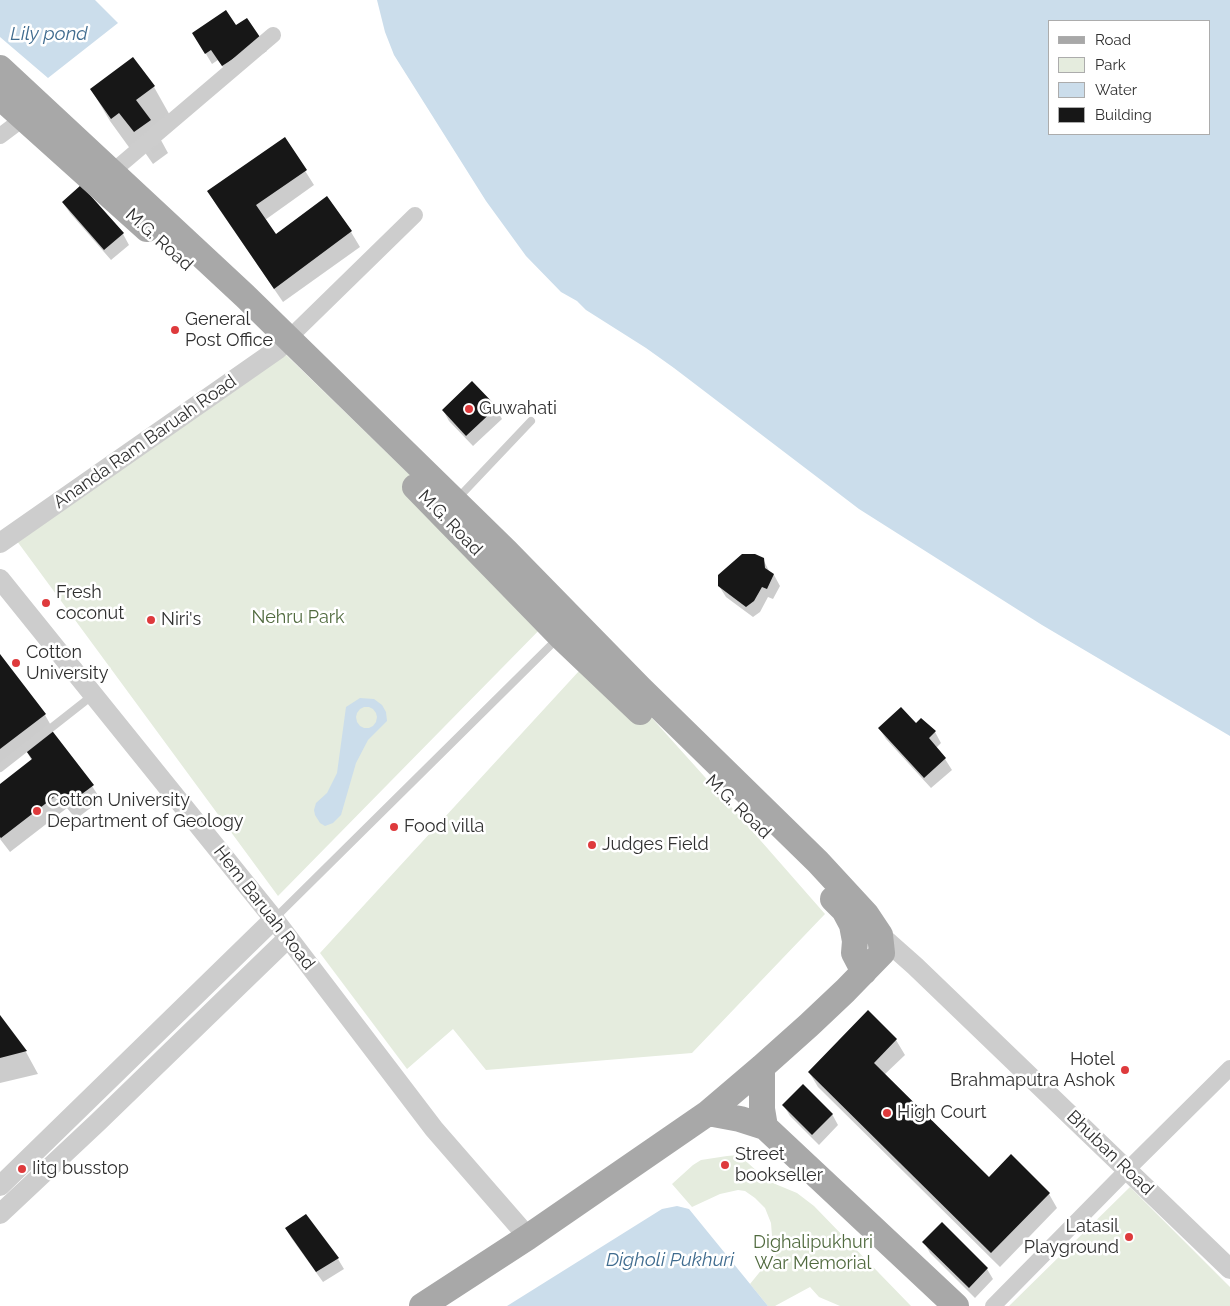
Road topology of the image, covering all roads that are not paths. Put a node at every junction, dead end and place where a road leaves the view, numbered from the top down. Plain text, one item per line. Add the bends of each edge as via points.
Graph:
1 (273, 35) dead end
2 (0, 68) edge
3 (0, 97) edge
4 (24, 118) junction
5 (0, 136) edge
6 (112, 172) junction
7 (415, 214) dead end
8 (284, 343) junction
9 (530, 421) dead end
10 (455, 501) junction
11 (0, 543) edge
12 (0, 579) edge
13 (560, 636) junction
14 (93, 695) junction
15 (0, 768) edge
16 (274, 919) junction
17 (852, 925) junction
18 (880, 935) junction
19 (288, 938) junction
20 (864, 972) junction
21 (762, 1066) junction
22 (1230, 1068) edge
23 (708, 1113) junction
24 (765, 1127) junction
25 (1128, 1169) junction
26 (0, 1186) edge
27 (0, 1214) edge
28 (528, 1238) junction
29 (1230, 1269) edge
30 (422, 1306) edge
31 (956, 1306) edge
32 (993, 1306) edge

1 - 6 street
2 - 6 main road
3 - 4 main road, M.G. Road
4 - 5 street
4 - 8 main road, M.G. Road
6 - 8 main road via 238,289
7 - 8 street
8 - 10 main road
8 - 11 street, Ananda Ram Baruah Road
8 - 13 main road, M.G. Road
9 - 10 lane
10 - 18 main road via 818,862 866,914
12 - 14 street, Hem Baruah Road
13 - 16 lane
13 - 17 main road, M.G. Road via 844,910
14 - 15 lane
14 - 16 street, Hem Baruah Road
16 - 19 street, Hem Baruah Road
16 - 26 street
17 - 18 street
17 - 20 main road, M.G. Road via 854,953
18 - 20 main road via 882,953
18 - 25 street, Bhuban Road
19 - 27 street
19 - 28 street, Hem Baruah Road via 434,1129
20 - 21 main road
21 - 23 main road
21 - 24 main road
22 - 25 street
23 - 24 main road via 740,1118
23 - 28 main road
24 - 31 main road
25 - 29 street, Bhuban Road
25 - 32 street
28 - 30 main road

